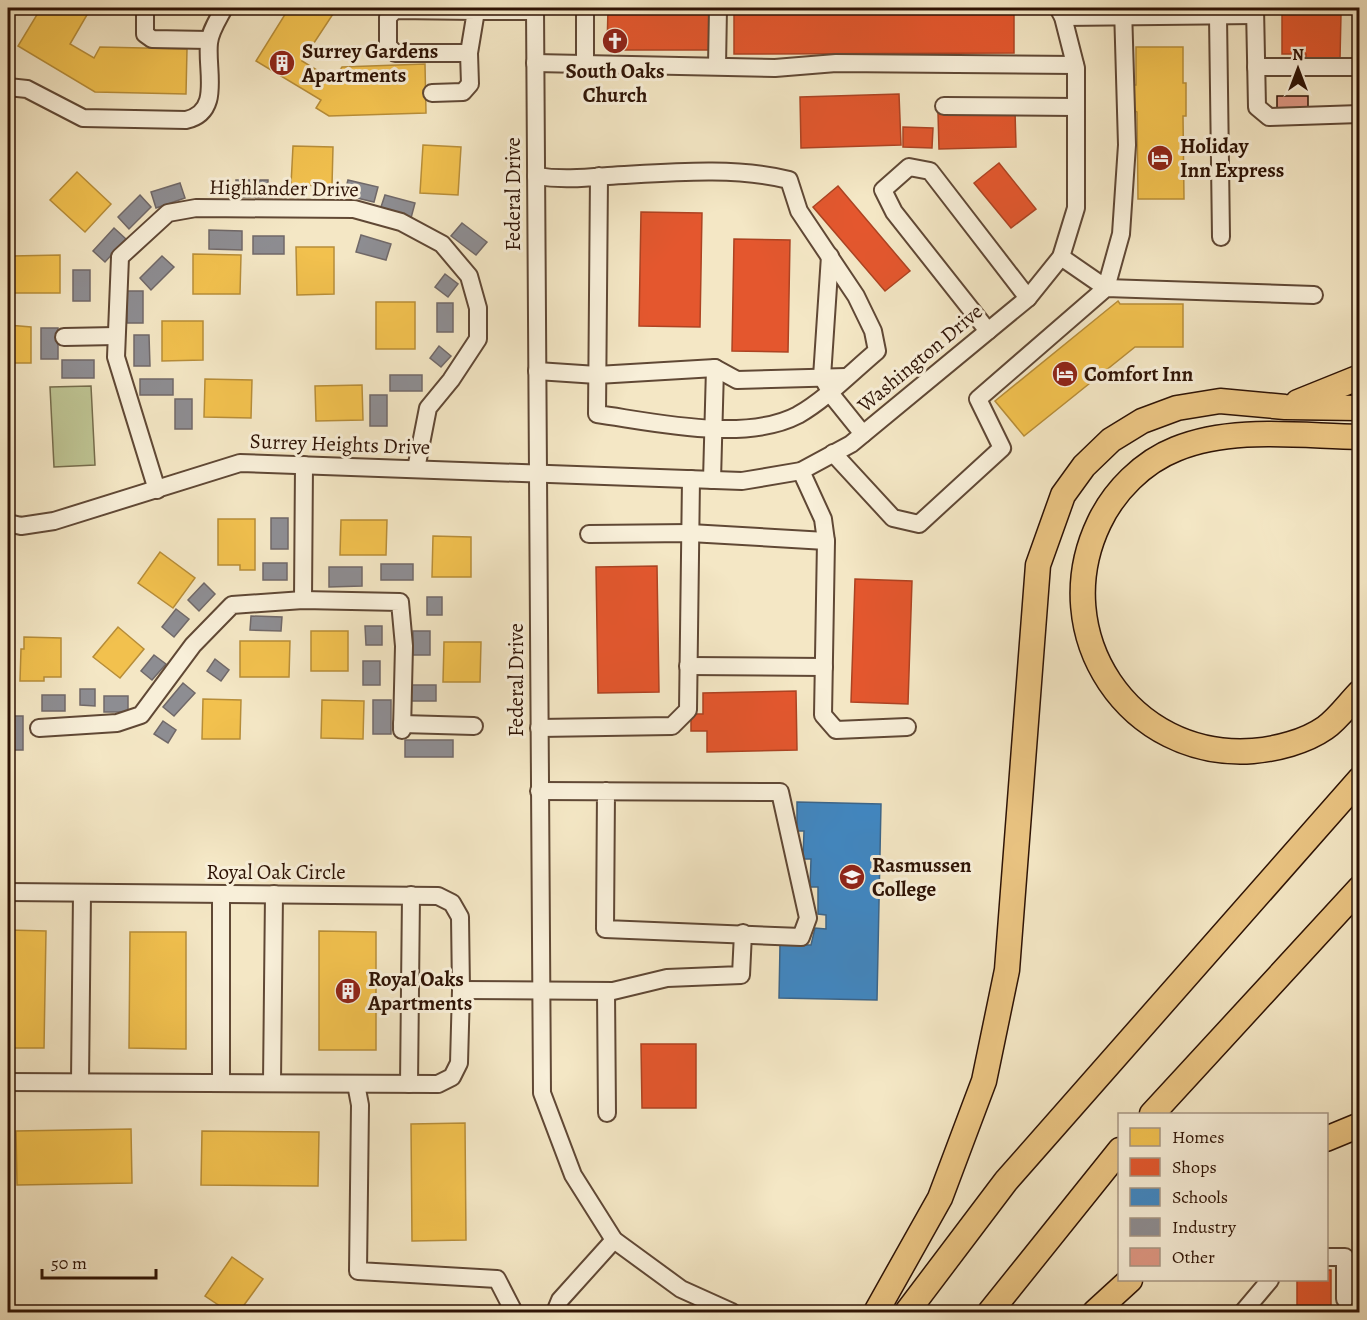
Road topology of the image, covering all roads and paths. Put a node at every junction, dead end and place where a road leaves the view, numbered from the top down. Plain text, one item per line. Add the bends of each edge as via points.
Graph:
1 (145, 8) edge
2 (224, 8) edge
3 (585, 8) edge
4 (718, 8) edge
5 (477, 9) edge
6 (535, 9) edge
7 (1255, 11) edge
8 (1061, 12) edge
9 (1123, 12) edge
10 (1165, 12) edge
11 (1221, 13) edge
12 (209, 40) junction
13 (469, 53) junction
14 (535, 63) junction
15 (585, 64) junction
16 (1075, 65) junction
17 (717, 66) junction
18 (1359, 67) edge
19 (1256, 68) junction
20 (8, 87) edge
21 (432, 93) dead end
22 (944, 106) dead end
23 (1076, 107) junction
24 (1359, 114) edge
25 (536, 176) junction
26 (599, 176) junction
27 (1221, 237) dead end
28 (830, 256) junction
29 (1060, 257) junction
30 (1106, 288) junction
31 (1314, 295) dead end
32 (1028, 298) junction
33 (988, 331) junction
34 (116, 336) junction
35 (64, 337) dead end
36 (715, 368) junction
37 (537, 371) junction
38 (597, 375) junction
39 (1359, 377) edge
40 (826, 383) junction
41 (1285, 407) junction
42 (1359, 408) edge
43 (714, 430) junction
44 (863, 434) junction
45 (1318, 436) junction
46 (1359, 437) edge
47 (1359, 447) edge
48 (833, 453) junction
49 (304, 465) junction
50 (416, 469) junction
51 (801, 471) junction
52 (538, 473) junction
53 (691, 479) junction
54 (712, 480) junction
55 (157, 490) junction
56 (8, 523) edge
57 (690, 532) junction
58 (590, 534) dead end
59 (826, 541) junction
60 (303, 600) junction
61 (688, 666) junction
62 (824, 667) junction
63 (1359, 692) edge
64 (474, 726) dead end
65 (907, 727) dead end
66 (39, 728) dead end
67 (539, 728) junction
68 (1359, 779) edge
69 (539, 791) junction
70 (606, 791) junction
71 (1359, 888) edge
72 (8, 892) edge
73 (82, 893) junction
74 (221, 894) junction
75 (273, 894) junction
76 (411, 896) junction
77 (743, 933) junction
78 (460, 990) junction
79 (540, 990) junction
80 (606, 991) junction
81 (8, 1082) edge
82 (80, 1082) junction
83 (221, 1083) junction
84 (272, 1083) junction
85 (356, 1084) junction
86 (409, 1084) junction
87 (607, 1113) dead end
88 (1153, 1113) edge
89 (1359, 1125) edge
90 (1328, 1139) edge
91 (1118, 1151) edge
92 (614, 1240) junction
93 (1328, 1257) edge
94 (1129, 1281) edge
95 (1269, 1281) edge
96 (1346, 1299) dead end
97 (514, 1312) edge
98 (555, 1312) edge
99 (732, 1312) edge
100 (876, 1312) edge
101 (908, 1312) edge
102 (990, 1312) edge
103 (1095, 1312) edge
104 (1243, 1312) edge

1 - 12 street via 145,34 152,39
2 - 12 street
3 - 15 street
4 - 17 street
5 - 6 street
5 - 13 street
5 - 13 street via 395,10 388,17 388,46 395,53
6 - 14 street, Federal Drive
7 - 11 street
7 - 19 street
8 - 9 street
8 - 16 street, Washington Drive
9 - 10 street
9 - 30 street via 1127,145 1121,234
10 - 11 street
11 - 27 street
12 - 20 street via 209,101 205,112 186,120 83,118 27,89
13 - 21 street via 470,84 463,92
14 - 15 street
14 - 25 street, Federal Drive
15 - 17 street
16 - 17 street
16 - 23 street, Washington Drive
18 - 19 street
19 - 24 street via 1257,108 1269,117
22 - 23 street
23 - 29 street, Washington Drive via 1076,208
25 - 26 street via 562,180
25 - 37 street, Federal Drive
26 - 28 street via 767,175 789,180 799,211
26 - 38 street
28 - 40 street
28 - 40 street via 860,305 878,351 846,377
29 - 30 street
29 - 32 street, Washington Drive
30 - 31 street
30 - 48 street via 978,399 1002,448 919,524 893,518
32 - 33 street, Washington Drive
32 - 33 street via 930,171 909,166 883,190 894,212
33 - 44 street, Washington Drive
34 - 35 street
34 - 50 street, Highlander Drive via 120,256 168,213 196,208 354,209 401,222 442,244 469,276 478,308 478,339 428,408
34 - 55 street, Highlander Drive via 116,357
36 - 38 street
36 - 40 street via 737,380
36 - 43 street
37 - 38 street
37 - 52 street, Federal Drive
38 - 43 street via 597,414
39 - 41 highway
40 - 43 street via 797,415 767,424
40 - 44 street
41 - 42 highway
41 - 100 highway via 1220,401 1177,408 1142,421 1111,440 1084,466 1063,495 1038,565 1007,970 984,1081 940,1198
43 - 54 street
44 - 48 street, Washington Drive
45 - 46 highway
45 - 47 highway
45 - 63 highway via 1220,436 1174,449 1137,472 1108,505 1089,545 1081,594 1092,651 1123,702 1171,737 1227,753 1277,749 1325,728
48 - 51 street, Washington Drive
49 - 50 street, Surrey Heights Drive
49 - 55 street, Surrey Heights Drive via 240,463
49 - 60 street
50 - 52 street, Surrey Heights Drive
51 - 54 street, Washington Drive via 741,481
51 - 59 street via 823,519
52 - 53 street, Washington Drive
52 - 67 street, Federal Drive
53 - 54 street, Washington Drive
53 - 57 street
55 - 56 street, Surrey Heights Drive via 54,521 21,526
57 - 58 street
57 - 59 street
57 - 61 street
59 - 62 street
60 - 64 street via 400,602 404,646 402,727
60 - 66 street via 232,605 193,645 141,715 117,723
61 - 62 street
61 - 67 street via 688,710 672,726
62 - 65 street via 823,715 836,730
67 - 69 street, Federal Drive
68 - 101 highway via 1006,1181
69 - 70 street
69 - 79 street, Federal Drive
70 - 77 street via 605,929
70 - 77 street via 780,792 807,918 801,937
71 - 88 highway
72 - 73 street, Royal Oak Circle
73 - 74 street, Royal Oak Circle
73 - 82 street
74 - 75 street, Royal Oak Circle
74 - 83 street
75 - 76 street, Royal Oak Circle
75 - 84 street
76 - 78 street, Royal Oak Circle via 438,896 452,903 460,918
76 - 86 street
77 - 80 street via 741,975 667,978
78 - 79 street
78 - 86 street, Royal Oak Circle via 459,1064 452,1077 438,1084
79 - 80 street
79 - 92 street, Federal Drive via 542,1093 573,1175
80 - 87 street
81 - 82 street, Royal Oak Circle
82 - 83 street, Royal Oak Circle
83 - 84 street, Royal Oak Circle
84 - 85 street, Royal Oak Circle
85 - 86 street, Royal Oak Circle
85 - 97 street via 360,1105 358,1271 497,1279
89 - 90 highway
91 - 102 highway
92 - 98 street via 560,1300
92 - 99 street via 681,1289
93 - 96 street via 1346,1257
94 - 103 highway
95 - 104 street

